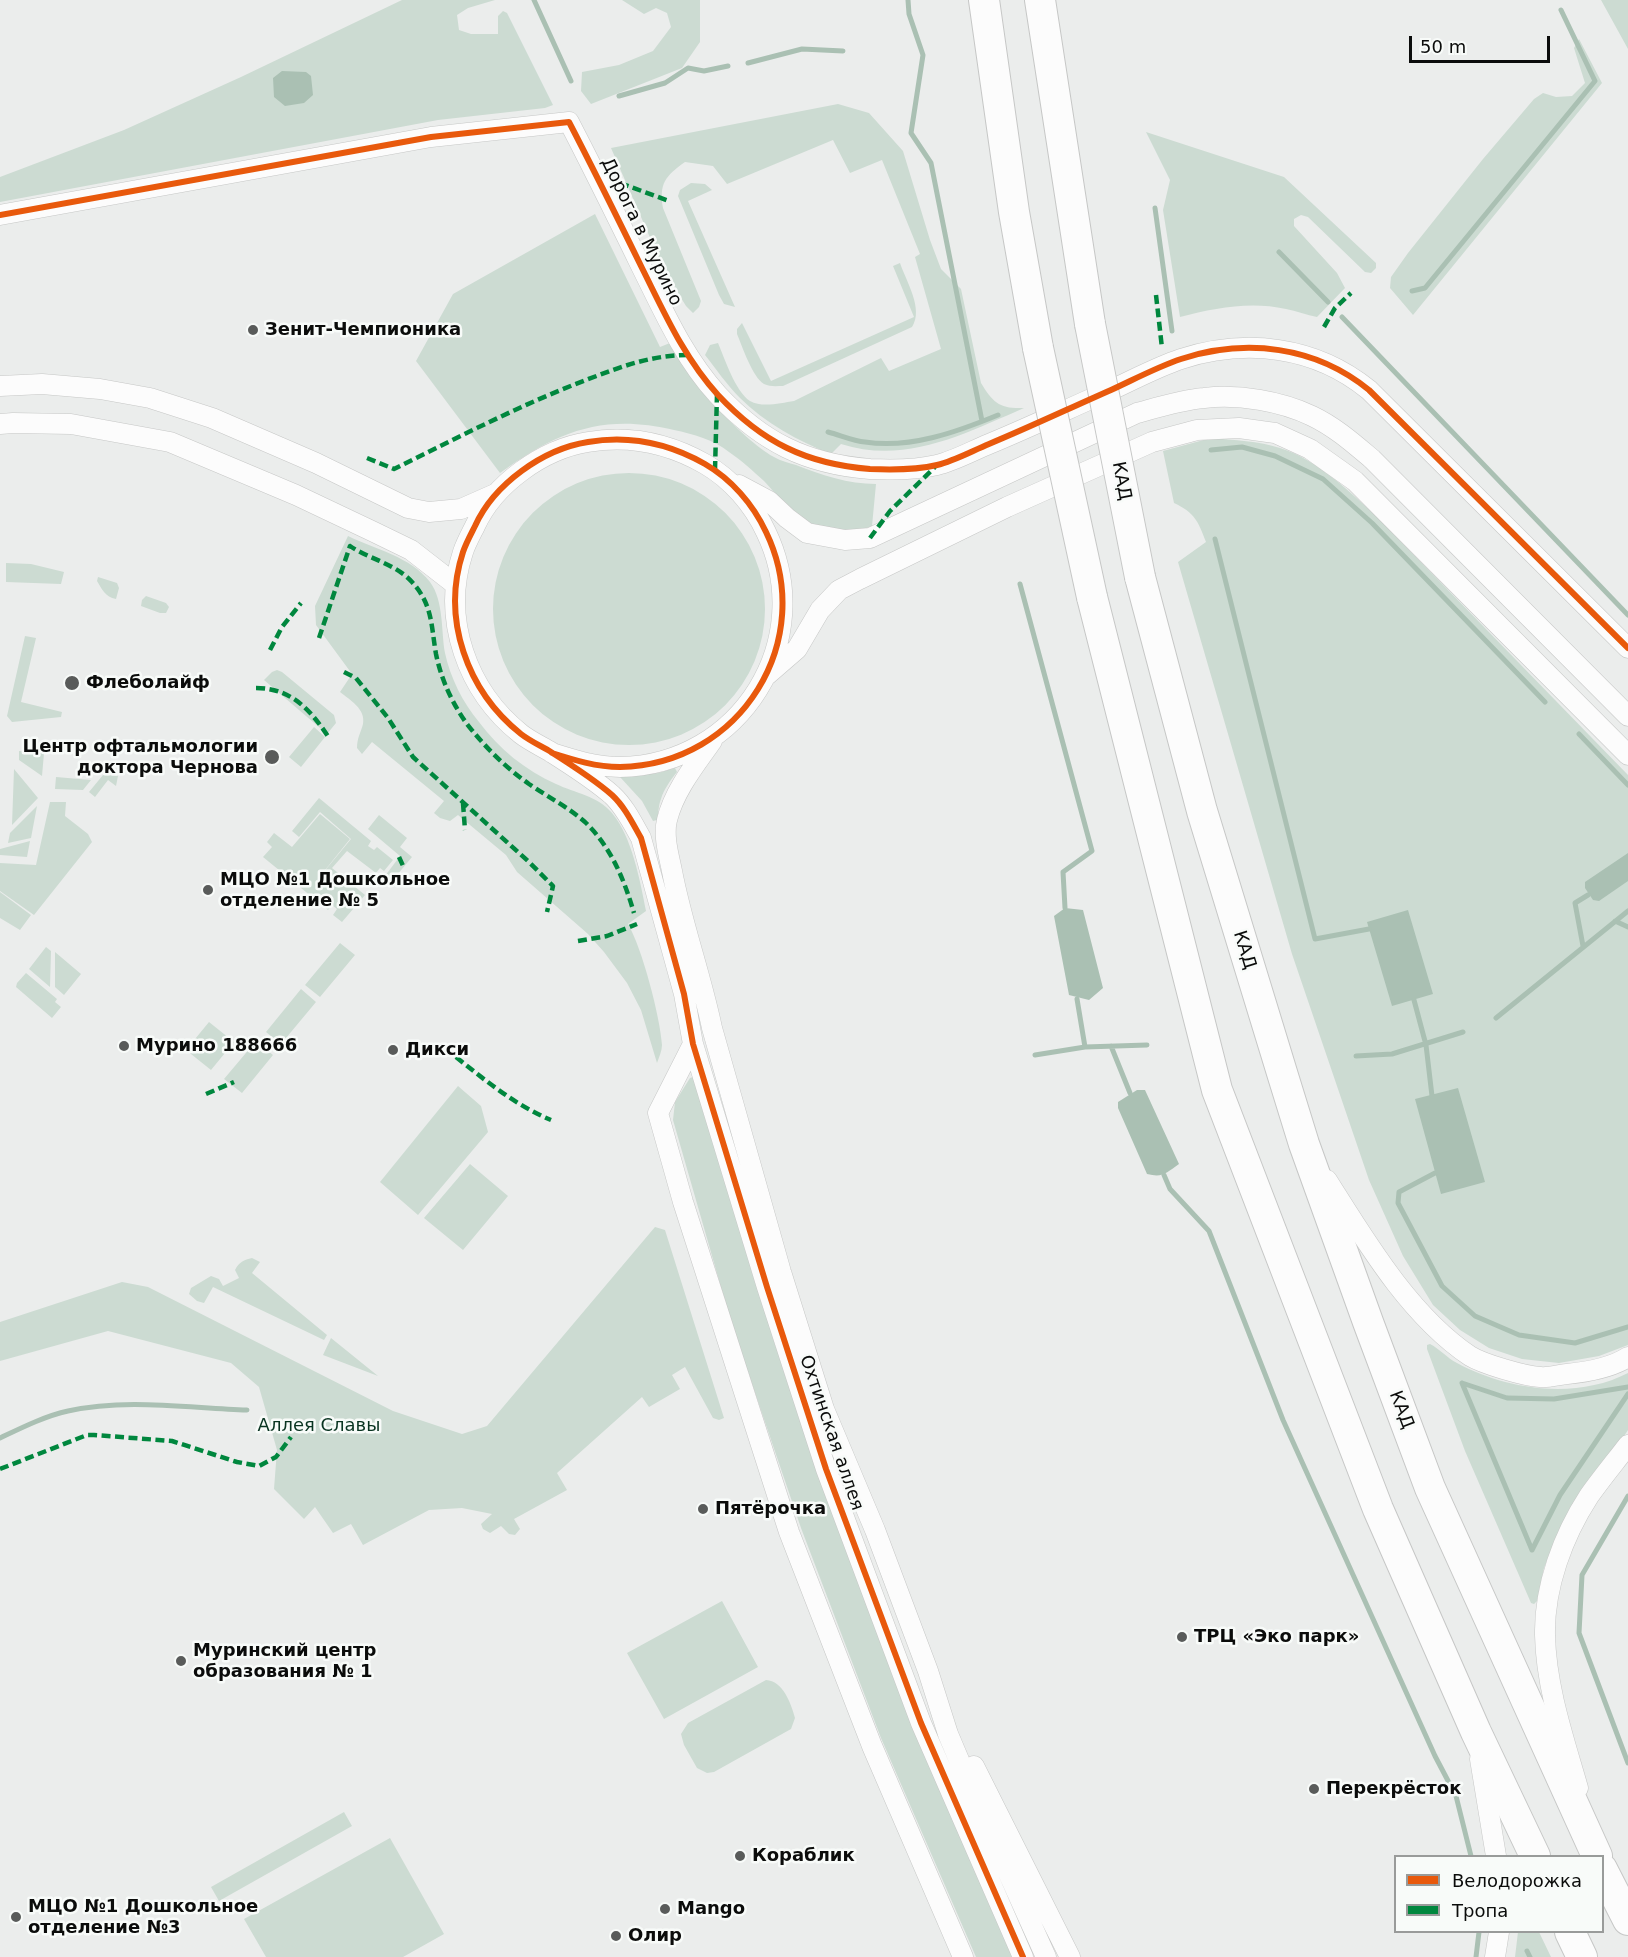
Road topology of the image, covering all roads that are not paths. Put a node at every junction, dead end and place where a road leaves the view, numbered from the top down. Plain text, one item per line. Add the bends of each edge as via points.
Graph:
1 (984, 0) edge
2 (1040, 0) edge
3 (0, 215) edge
4 (0, 386) edge
5 (0, 424) edge
6 (728, 480) junction
7 (497, 493) junction
8 (456, 585) junction
9 (1628, 648) edge
10 (767, 675) junction
11 (1628, 716) edge
12 (716, 736) junction
13 (552, 753) junction
14 (1628, 755) edge
15 (693, 1044) junction
16 (1304, 1144) junction
17 (1628, 1357) edge
18 (1628, 1445) edge
19 (928, 1671) junction
20 (1476, 1732) junction
21 (1496, 1855) edge
22 (1534, 1855) edge
23 (1597, 1855) edge
24 (1597, 1855) edge
25 (1604, 1873) edge
26 (1628, 1920) edge
27 (1498, 1933) edge
28 (1570, 1933) edge
29 (963, 1957) edge
30 (1023, 1957) edge
31 (1046, 1957) edge
32 (1070, 1957) edge
33 (1495, 1957) edge
34 (1582, 1957) edge

1 - 20 highway, bridge via 1038,348 1092,597 1217,1090 1377,1509
2 - 16 highway, КАД, bridge via 1090,324 1140,577 1202,811
3 - 9 street, Дорога в Мурино via 430,137 569,122 688,355 717,394 745,421 777,443 811,459 849,467 890,470 938,465 1180,359 1225,348 1260,347 1293,352 1350,374 1389,408
4 - 7 street via 42,384 150,398 212,418 408,508 429,512 461,510
5 - 8 street via 71,424 170,442 296,495 411,550
6 - 7 street via 686,453 653,442 619,439 585,442 552,453 523,470
6 - 10 street via 761,521 780,571 782,624
6 - 11 street via 769,501 807,533 845,540 870,538 1137,414 1205,398 1274,403 1340,432 1372,459
7 - 8 street via 477,521 463,552
8 - 13 street via 456,620 463,653 477,685 497,712 523,736
10 - 12 street via 751,701
10 - 14 street via 797,649 820,610 839,590 860,579 1152,442 1197,430 1239,428 1275,433 1310,449 1355,480
12 - 13 street via 686,753 653,764 619,767 585,763
12 - 19 street, Охтинская аллея via 673,801 666,823 678,903 775,1250 824,1409
13 - 15 street, Охтинская аллея via 613,796 641,838 684,994
15 - 29 street via 658,1113 683,1202 789,1533 872,1746
15 - 30 street, Охтинская аллея via 829,1477 921,1723
16 - 17 street via 1400,1287 1436,1328 1472,1357 1540,1377 1577,1373 1619,1363
16 - 23 highway, КАД via 1430,1488
18 - 24 street via 1588,1497 1571,1529 1549,1590 1545,1635 1550,1681
19 - 31 street, Охтинская аллея via 948,1734
19 - 32 street
20 - 21 street
20 - 22 highway
25 - 26 highway
27 - 33 street
28 - 34 highway

